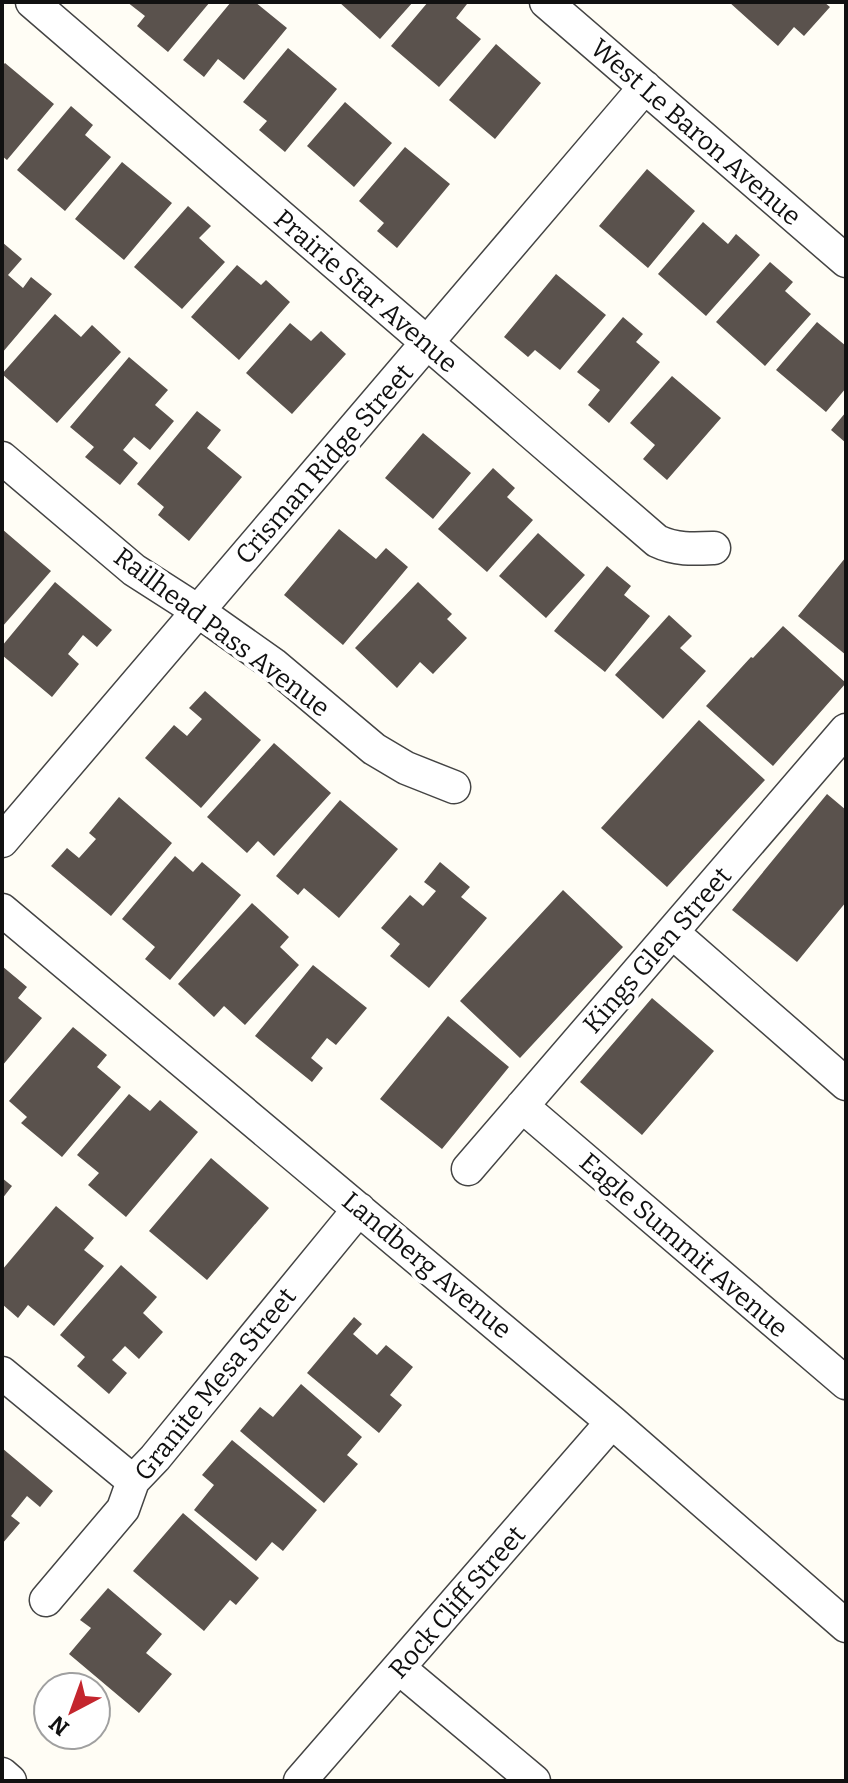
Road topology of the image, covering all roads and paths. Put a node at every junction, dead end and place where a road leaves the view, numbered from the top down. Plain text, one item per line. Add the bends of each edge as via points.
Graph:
1 (32, 2) edge
2 (546, 2) edge
3 (645, 87) junction
4 (846, 261) edge
5 (428, 344) junction
6 (2, 458) edge
7 (714, 548) dead end
8 (198, 611) junction
9 (846, 730) edge
10 (454, 787) dead end
11 (2, 841) edge
12 (2, 910) edge
13 (672, 932) junction
14 (846, 1084) edge
15 (522, 1106) junction
16 (468, 1169) dead end
17 (359, 1209) junction
18 (2, 1373) edge
19 (846, 1383) edge
20 (612, 1422) junction
21 (133, 1481) junction
22 (46, 1600) dead end
23 (846, 1626) edge
24 (399, 1668) junction
25 (2, 1774) edge
26 (10, 1781) edge
27 (300, 1781) edge
28 (534, 1781) edge

1 - 5 street, Prairie Star Avenue
2 - 3 street, West Le Baron Avenue
3 - 4 street, West Le Baron Avenue
3 - 5 street, Crisman Ridge Street
5 - 7 street, Prairie Star Avenue via 657,541 672,548
5 - 8 street, Crisman Ridge Street
6 - 8 street, Railhead Pass Avenue via 134,570
8 - 10 street, Railhead Pass Avenue via 273,664 374,749
8 - 11 street, Crisman Ridge Street
9 - 13 street, Kings Glen Street
12 - 17 street, Landberg Avenue
13 - 14 street
13 - 15 street, Kings Glen Street
15 - 16 street, Kings Glen Street
15 - 19 street, Eagle Summit Avenue
17 - 20 street, Landberg Avenue
17 - 21 street, Granite Mesa Street
18 - 21 street
20 - 23 street, Landberg Avenue
20 - 24 street, Rock Cliff Street
21 - 22 street, Granite Mesa Street via 123,1509
24 - 27 street, Rock Cliff Street
24 - 28 street
25 - 26 street

